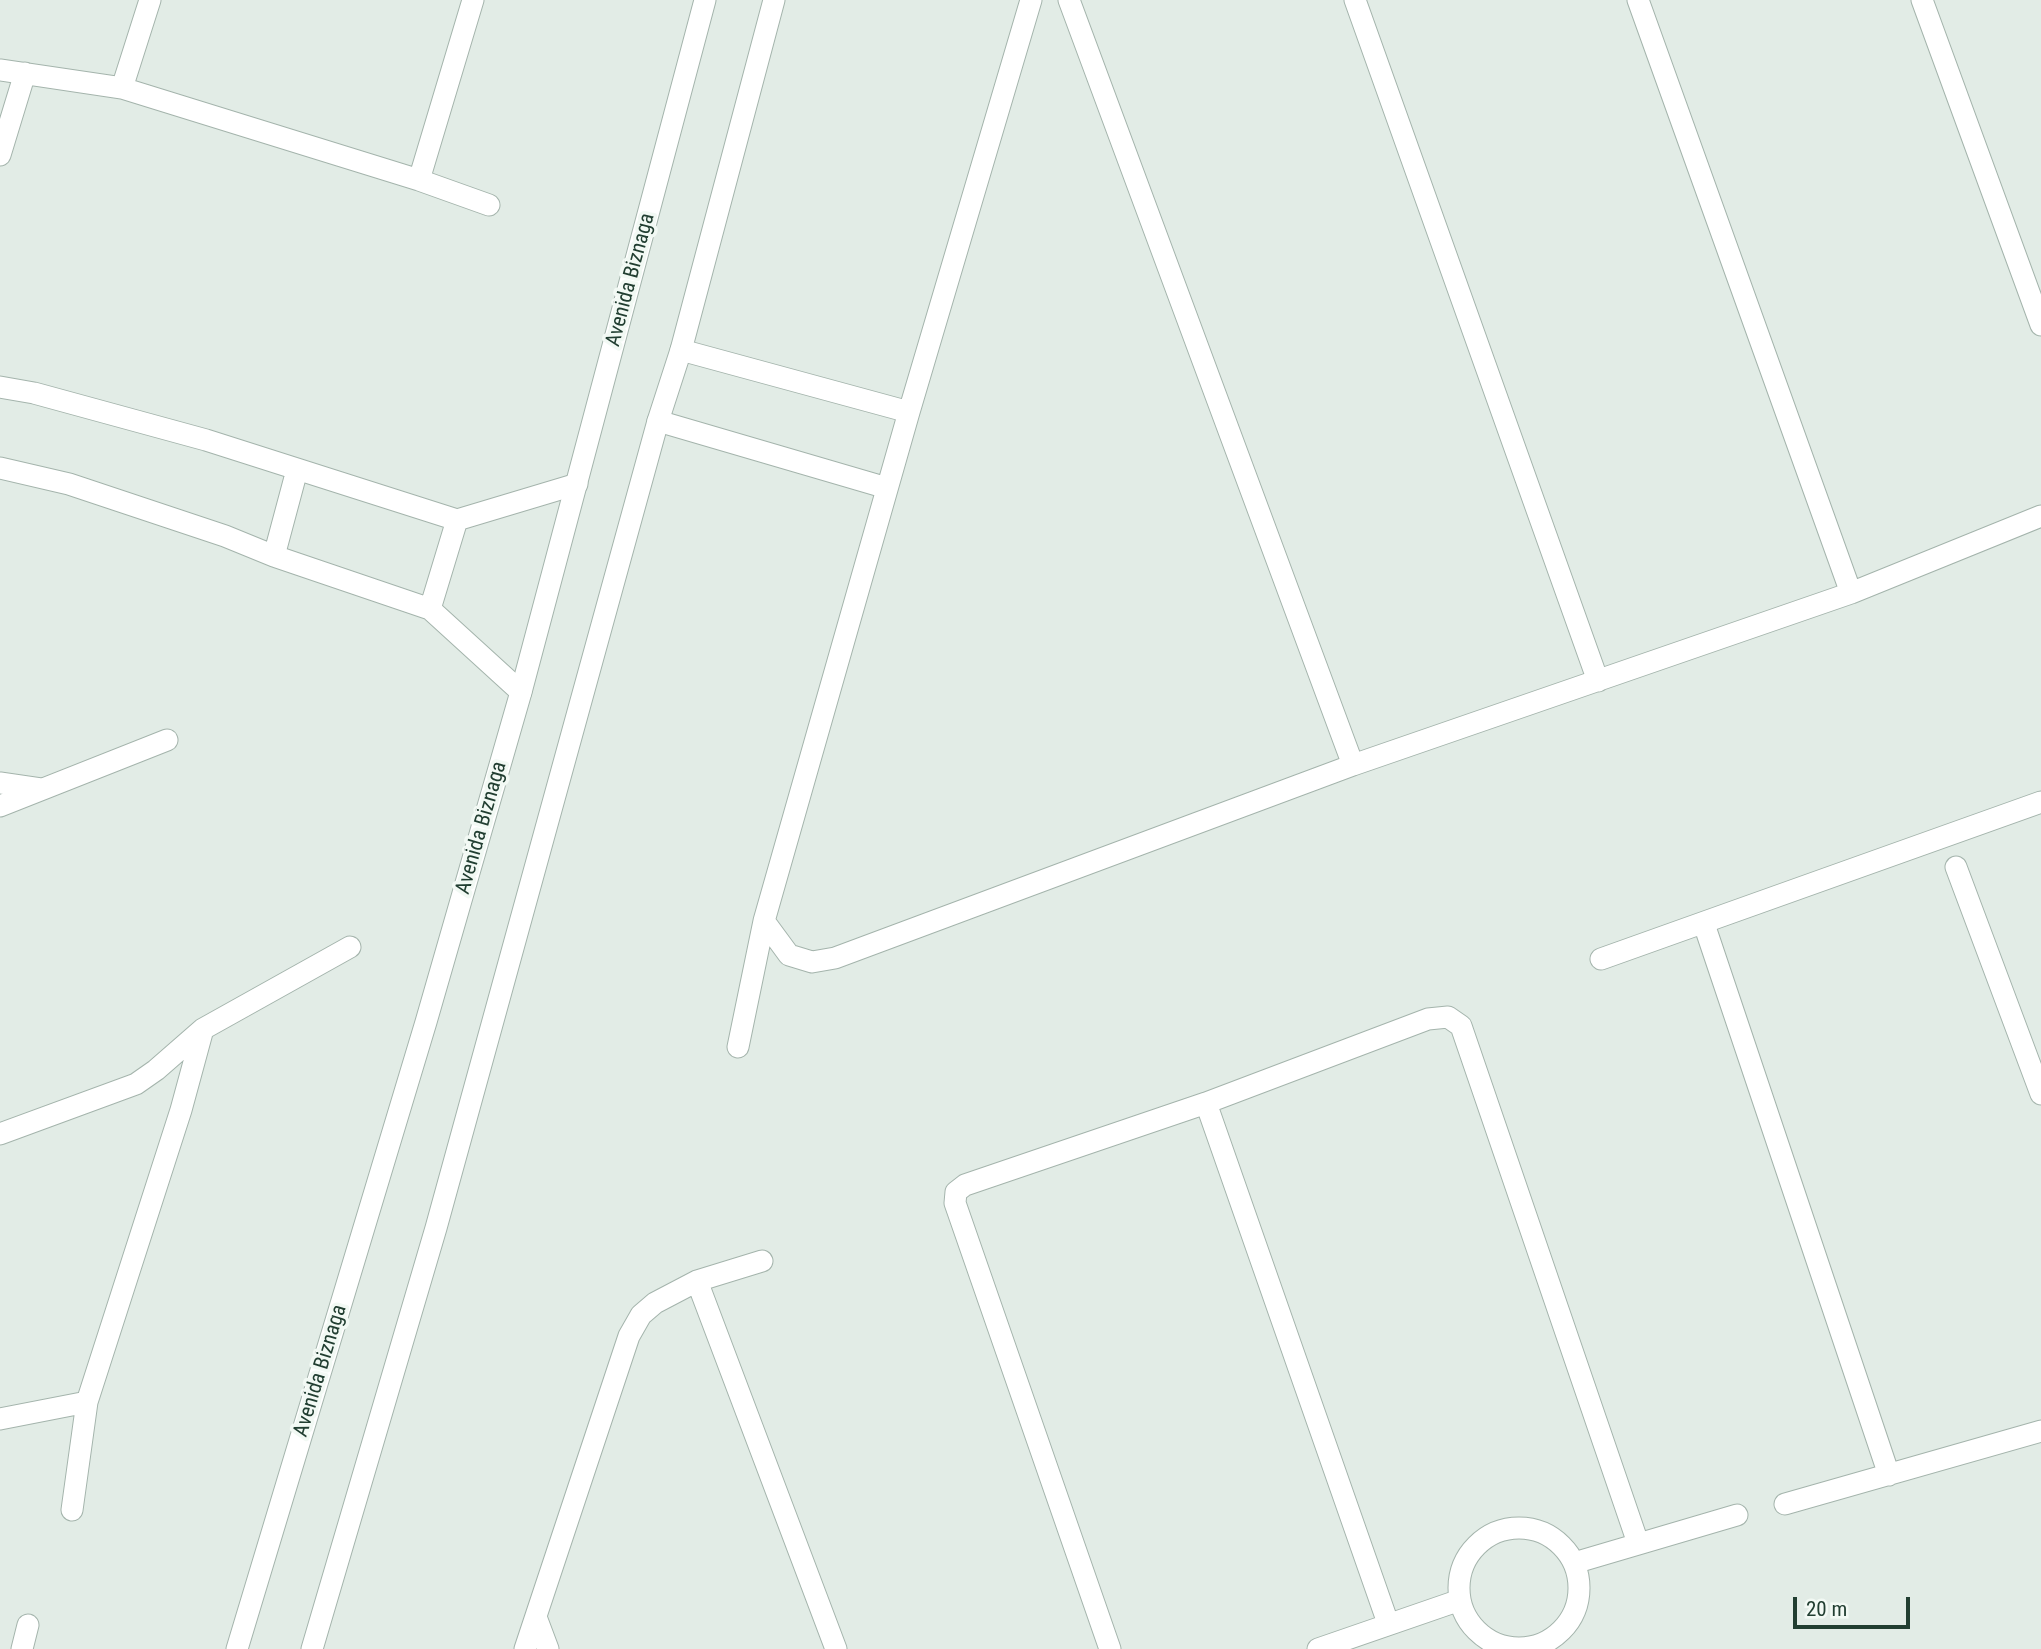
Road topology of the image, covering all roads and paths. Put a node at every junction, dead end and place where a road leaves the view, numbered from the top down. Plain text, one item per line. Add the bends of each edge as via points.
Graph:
1 (150, 0) edge
2 (473, 0) edge
3 (705, 0) edge
4 (774, 0) edge
5 (1031, 0) edge
6 (1069, 0) edge
7 (1354, 0) edge
8 (1638, 0) edge
9 (1922, 0) edge
10 (0, 70) edge
11 (25, 73) junction
12 (122, 88) junction
13 (0, 155) edge
14 (419, 180) junction
15 (489, 205) dead end
16 (2041, 325) edge
17 (681, 351) junction
18 (0, 387) edge
19 (909, 412) junction
20 (658, 421) junction
21 (0, 468) edge
22 (298, 470) junction
23 (577, 484) junction
24 (887, 488) junction
25 (2041, 516) edge
26 (457, 520) junction
27 (274, 556) junction
28 (1851, 593) junction
29 (430, 610) junction
30 (1598, 681) junction
31 (521, 692) junction
32 (167, 740) dead end
33 (1353, 765) junction
34 (0, 783) edge
35 (43, 789) junction
36 (2041, 802) edge
37 (0, 806) edge
38 (1956, 867) dead end
39 (764, 921) junction
40 (1703, 924) junction
41 (350, 947) dead end
42 (1601, 959) dead end
43 (203, 1029) junction
44 (738, 1047) dead end
45 (2041, 1094) edge
46 (1206, 1103) junction
47 (0, 1134) edge
48 (762, 1261) dead end
49 (697, 1280) junction
50 (87, 1402) junction
51 (0, 1419) edge
52 (2041, 1432) edge
53 (1889, 1475) junction
54 (1785, 1504) dead end
55 (72, 1510) dead end
56 (1737, 1515) dead end
57 (1639, 1543) junction
58 (1574, 1563) junction
59 (1460, 1600) junction
60 (536, 1617) junction
61 (1388, 1623) junction
62 (28, 1625) dead end
63 (1566, 1639) edge
64 (240, 1648) edge
65 (22, 1649) edge
66 (312, 1649) edge
67 (525, 1649) edge
68 (548, 1649) edge
69 (836, 1649) edge
70 (1110, 1649) edge
71 (1318, 1649) edge
72 (1513, 1649) edge

1 - 12 street
2 - 14 street
3 - 23 street, Avenida Biznaga
4 - 17 street
5 - 19 street
6 - 33 street
7 - 30 street
8 - 28 street
9 - 16 street
10 - 11 street
11 - 12 street
11 - 13 street
12 - 14 street
14 - 15 street
17 - 19 street
17 - 20 street
18 - 22 street via 206,440
19 - 24 street
20 - 24 street
20 - 66 street via 436,1228
21 - 27 street via 69,484
22 - 26 street
22 - 27 street
23 - 26 street
23 - 31 street, Avenida Biznaga
24 - 39 street
25 - 28 street
26 - 29 street
27 - 29 street
28 - 30 street
29 - 31 street
30 - 33 street
31 - 64 street, Avenida Biznaga
32 - 35 street
33 - 39 street via 835,958 812,962 789,955
34 - 35 street
35 - 37 street
36 - 40 street
38 - 45 street
39 - 44 street
40 - 42 street
40 - 53 street
41 - 43 street
43 - 47 street via 136,1084
43 - 50 street
46 - 57 street via 1428,1019 1448,1017 1461,1026
46 - 61 street
46 - 70 street via 965,1185 956,1192 955,1203
48 - 49 street
49 - 60 street via 655,1303 641,1315 629,1336
49 - 69 street
50 - 51 street
50 - 55 street
52 - 53 street
53 - 54 street
56 - 57 street
57 - 58 street
58 - 59 street via 1554,1538 1522,1527 1506,1529 1490,1535 1467,1558 1460,1573
58 - 63 street via 1579,1586
59 - 61 street
59 - 72 street via 1476,1630 1487,1640
60 - 67 street
60 - 68 street
61 - 71 street
62 - 65 street
63 - 72 street

